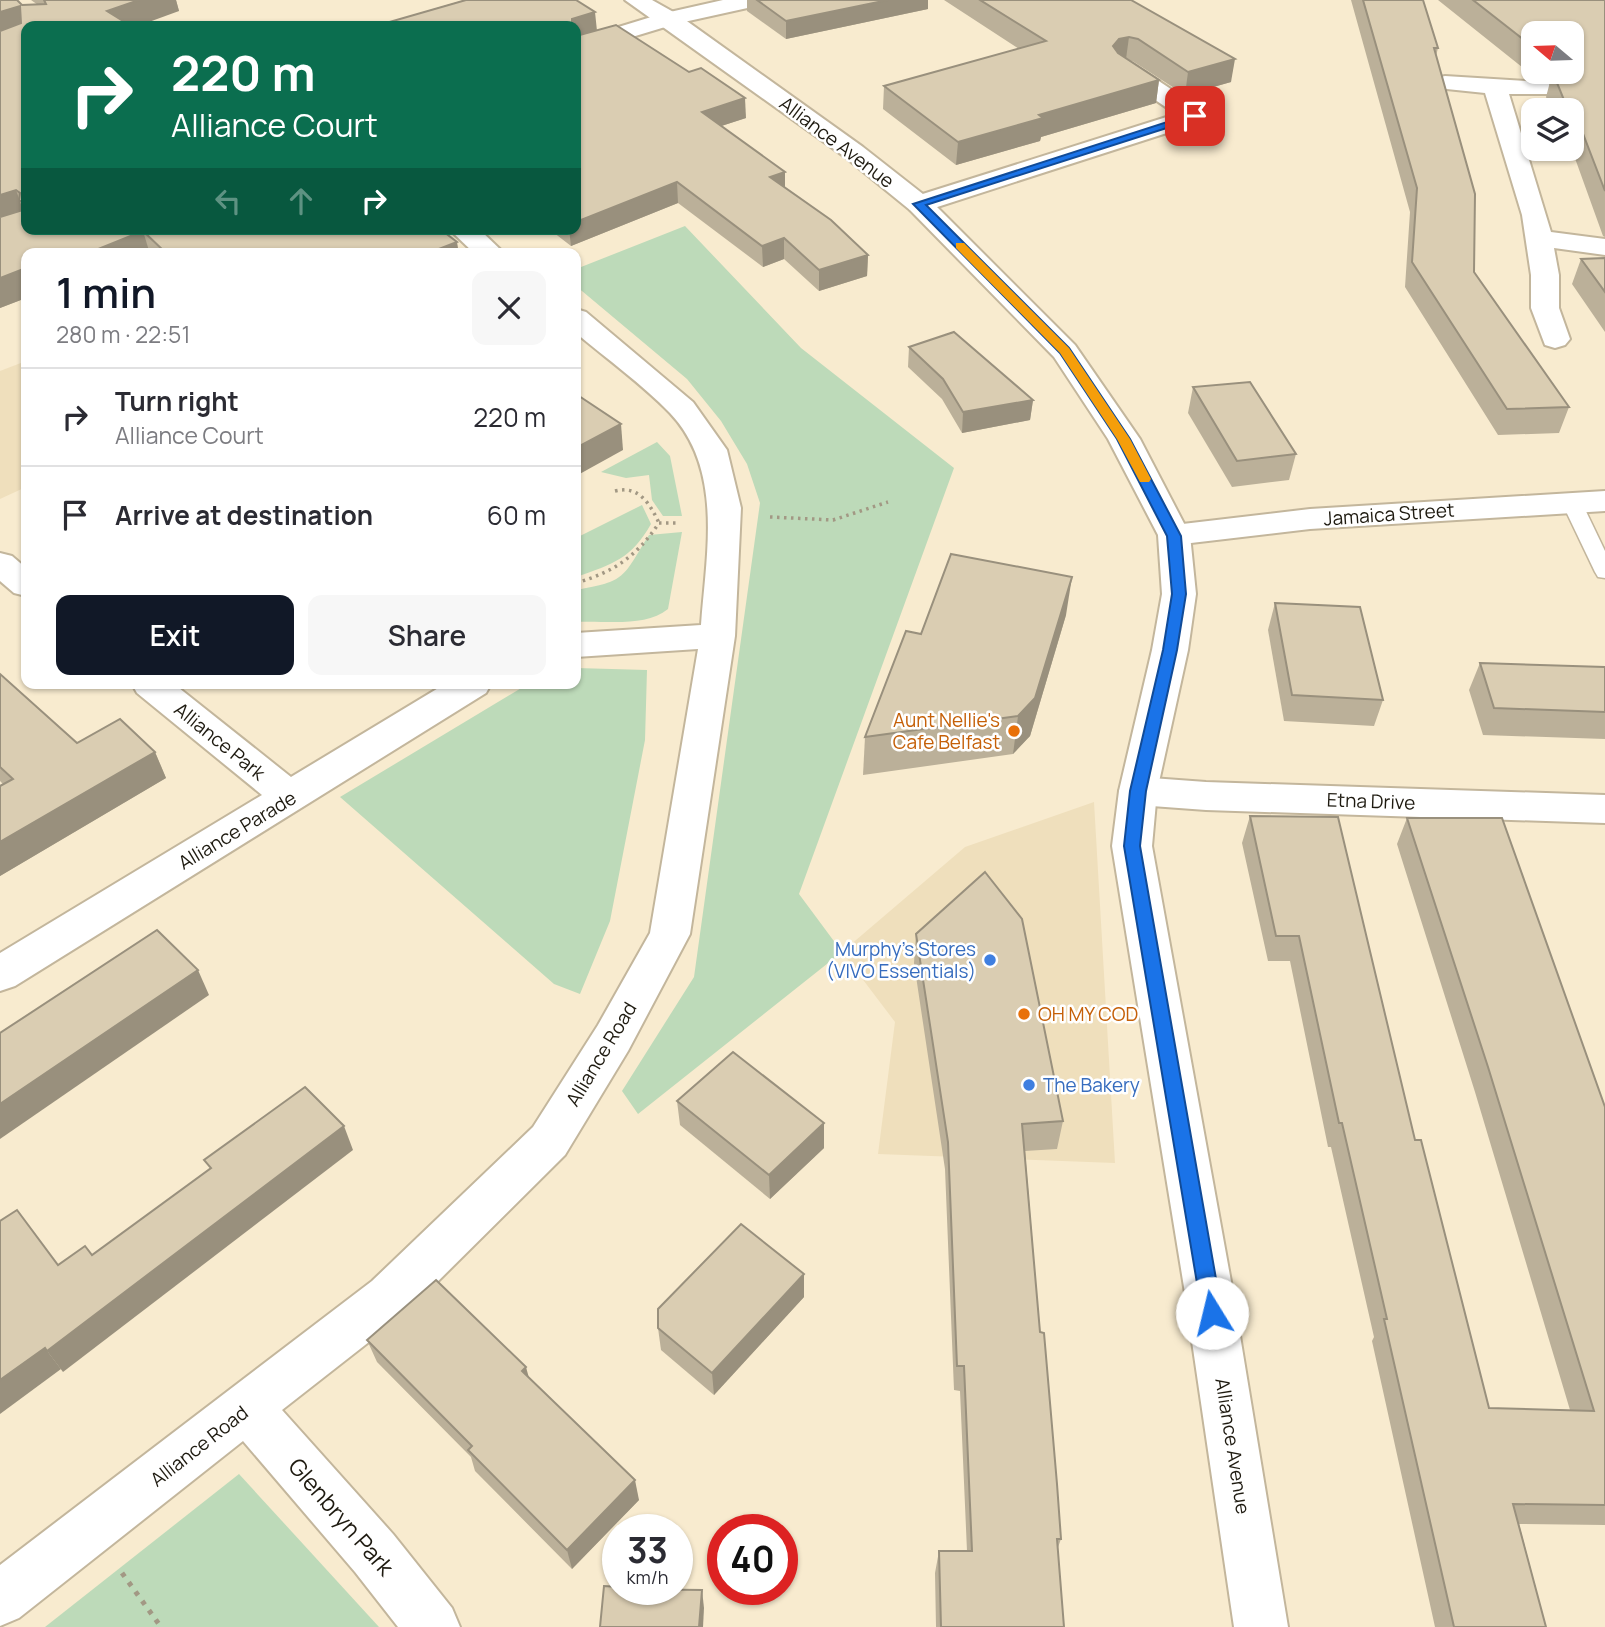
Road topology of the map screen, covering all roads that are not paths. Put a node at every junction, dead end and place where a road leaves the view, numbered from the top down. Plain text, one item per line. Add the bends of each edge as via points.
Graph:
1 (636, 0) edge
2 (753, 0) edge
3 (669, 19) junction
4 (581, 45) edge
5 (1125, 69) edge
6 (1445, 83) edge
7 (1495, 87) junction
8 (1541, 89) dead end
9 (919, 204) junction
10 (469, 235) edge
11 (1539, 238) junction
12 (1605, 247) edge
13 (485, 248) edge
14 (581, 322) edge
15 (1555, 339) dead end
16 (1605, 501) edge
17 (1572, 502) junction
18 (1174, 536) junction
19 (0, 564) edge
20 (1605, 572) edge
21 (21, 581) edge
22 (718, 636) junction
23 (581, 645) edge
24 (156, 689) edge
25 (465, 689) edge
26 (1138, 791) junction
27 (291, 798) junction
28 (1605, 809) edge
29 (0, 974) edge
30 (247, 1409) junction
31 (0, 1600) edge
32 (433, 1627) edge
33 (1261, 1627) edge

1 - 3 street, Alliance Avenue
2 - 3 street
3 - 4 street
3 - 9 street, Alliance Avenue
5 - 9 street via 1195,116
6 - 7 street
7 - 8 street
7 - 11 street
9 - 18 street, Alliance Avenue via 1065,351 1124,439
10 - 13 street
11 - 12 street
11 - 15 street via 1545,308
14 - 22 street, Alliance Road via 682,408 711,450 725,515
16 - 17 street, Jamaica Street
17 - 18 street, Jamaica Street via 1310,519
17 - 20 lane
18 - 26 street, Alliance Avenue via 1179,594
19 - 21 street
22 - 23 street
22 - 30 street, Alliance Road via 670,934 613,1038 549,1141 389,1297
24 - 27 street, Alliance Park
25 - 27 street, Alliance Parade
26 - 28 street, Etna Drive
26 - 33 street, Alliance Avenue via 1132,846
27 - 29 street, Alliance Parade
30 - 31 street, Alliance Road
30 - 32 street, Glenbryn Park

